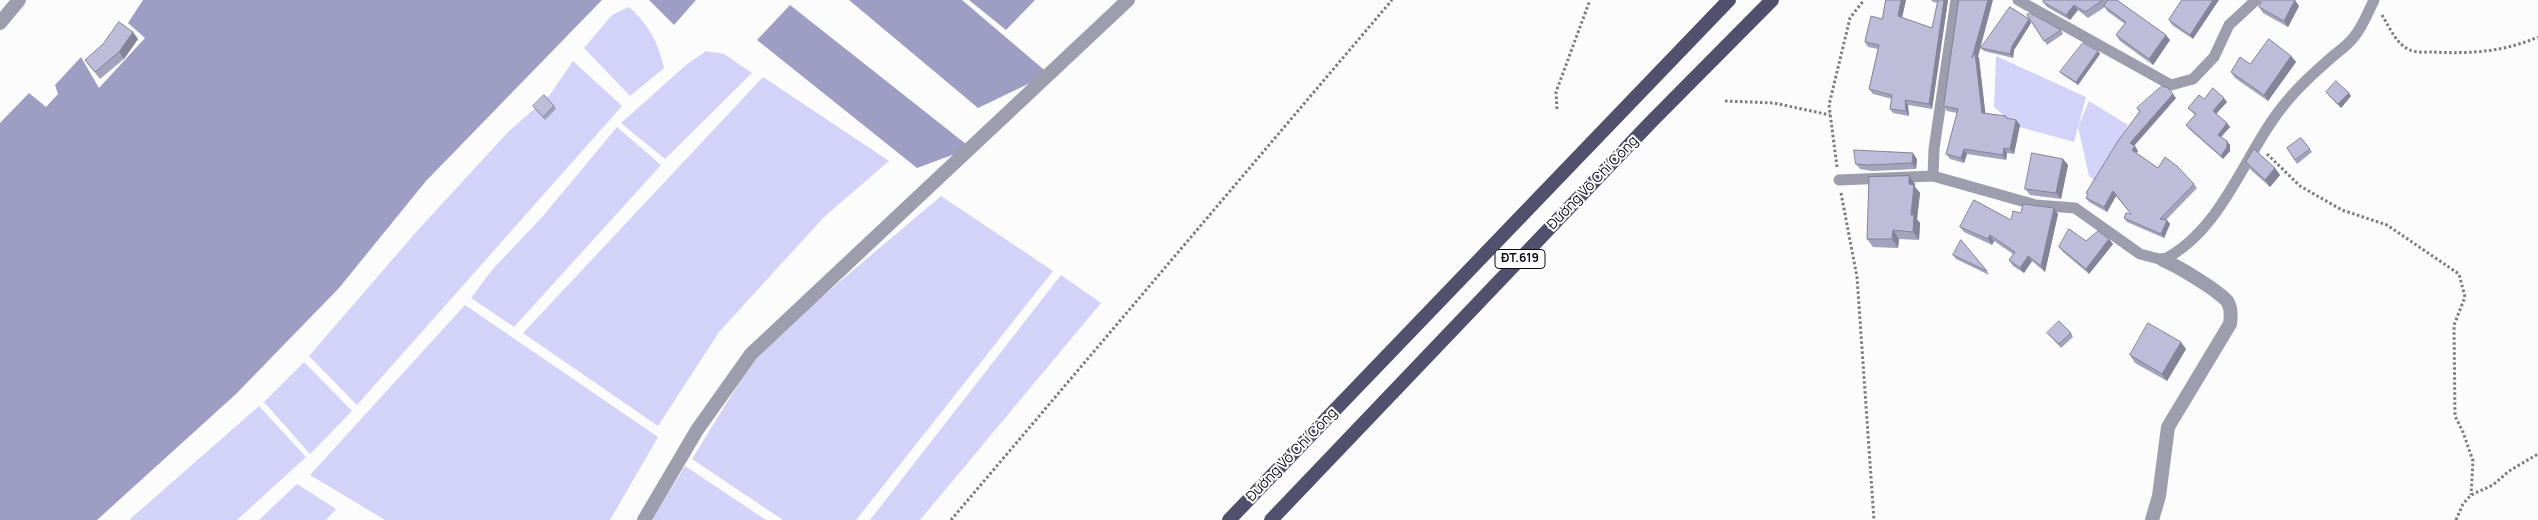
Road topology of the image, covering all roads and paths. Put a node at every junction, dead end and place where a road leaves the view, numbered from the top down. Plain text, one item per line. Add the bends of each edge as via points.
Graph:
1 (19, 0) edge
2 (1128, 0) edge
3 (1392, 0) edge
4 (1590, 0) edge
5 (1729, 0) edge
6 (1772, 0) edge
7 (1864, 0) edge
8 (1956, 0) edge
9 (2018, 0) edge
10 (2256, 0) edge
11 (2376, 5) edge
12 (0, 23) edge
13 (2538, 37) edge
14 (1725, 102) dead end
15 (1557, 108) dead end
16 (1830, 115) junction
17 (2256, 144) junction
18 (1934, 176) junction
19 (1839, 180) junction
20 (2163, 260) junction
21 (2538, 454) edge
22 (2471, 495) junction
23 (644, 520) edge
24 (951, 520) edge
25 (1228, 520) edge
26 (1271, 520) edge
27 (1874, 520) edge
28 (2152, 520) edge
29 (2456, 520) edge

1 - 12 street
2 - 23 street via 751,354 697,430
3 - 24 path
4 - 15 path via 1556,92
5 - 25 main road, Đường Võ Chí Công / ĐT.619
6 - 26 main road, Đường Võ Chí Công / ĐT.619 via 1644,129
7 - 16 path via 1850,18 1835,75
8 - 18 lane via 1934,149
9 - 10 lane via 2171,86 2194,79 2214,57 2229,25
11 - 13 path via 2398,43 2411,51 2492,51
11 - 17 lane via 2354,38 2288,100
14 - 16 path via 1774,103
16 - 19 path
17 - 20 lane via 2205,225 2175,254
17 - 22 path via 2300,186 2342,210 2387,224 2459,274 2465,297 2454,325 2455,416 2473,461
18 - 19 lane
18 - 20 lane via 2036,205 2075,208 2140,254
19 - 27 path via 1857,277
20 - 28 street via 2179,267 2227,302 2231,312 2230,324 2168,427 2159,496
21 - 22 path via 2493,485
22 - 29 path

